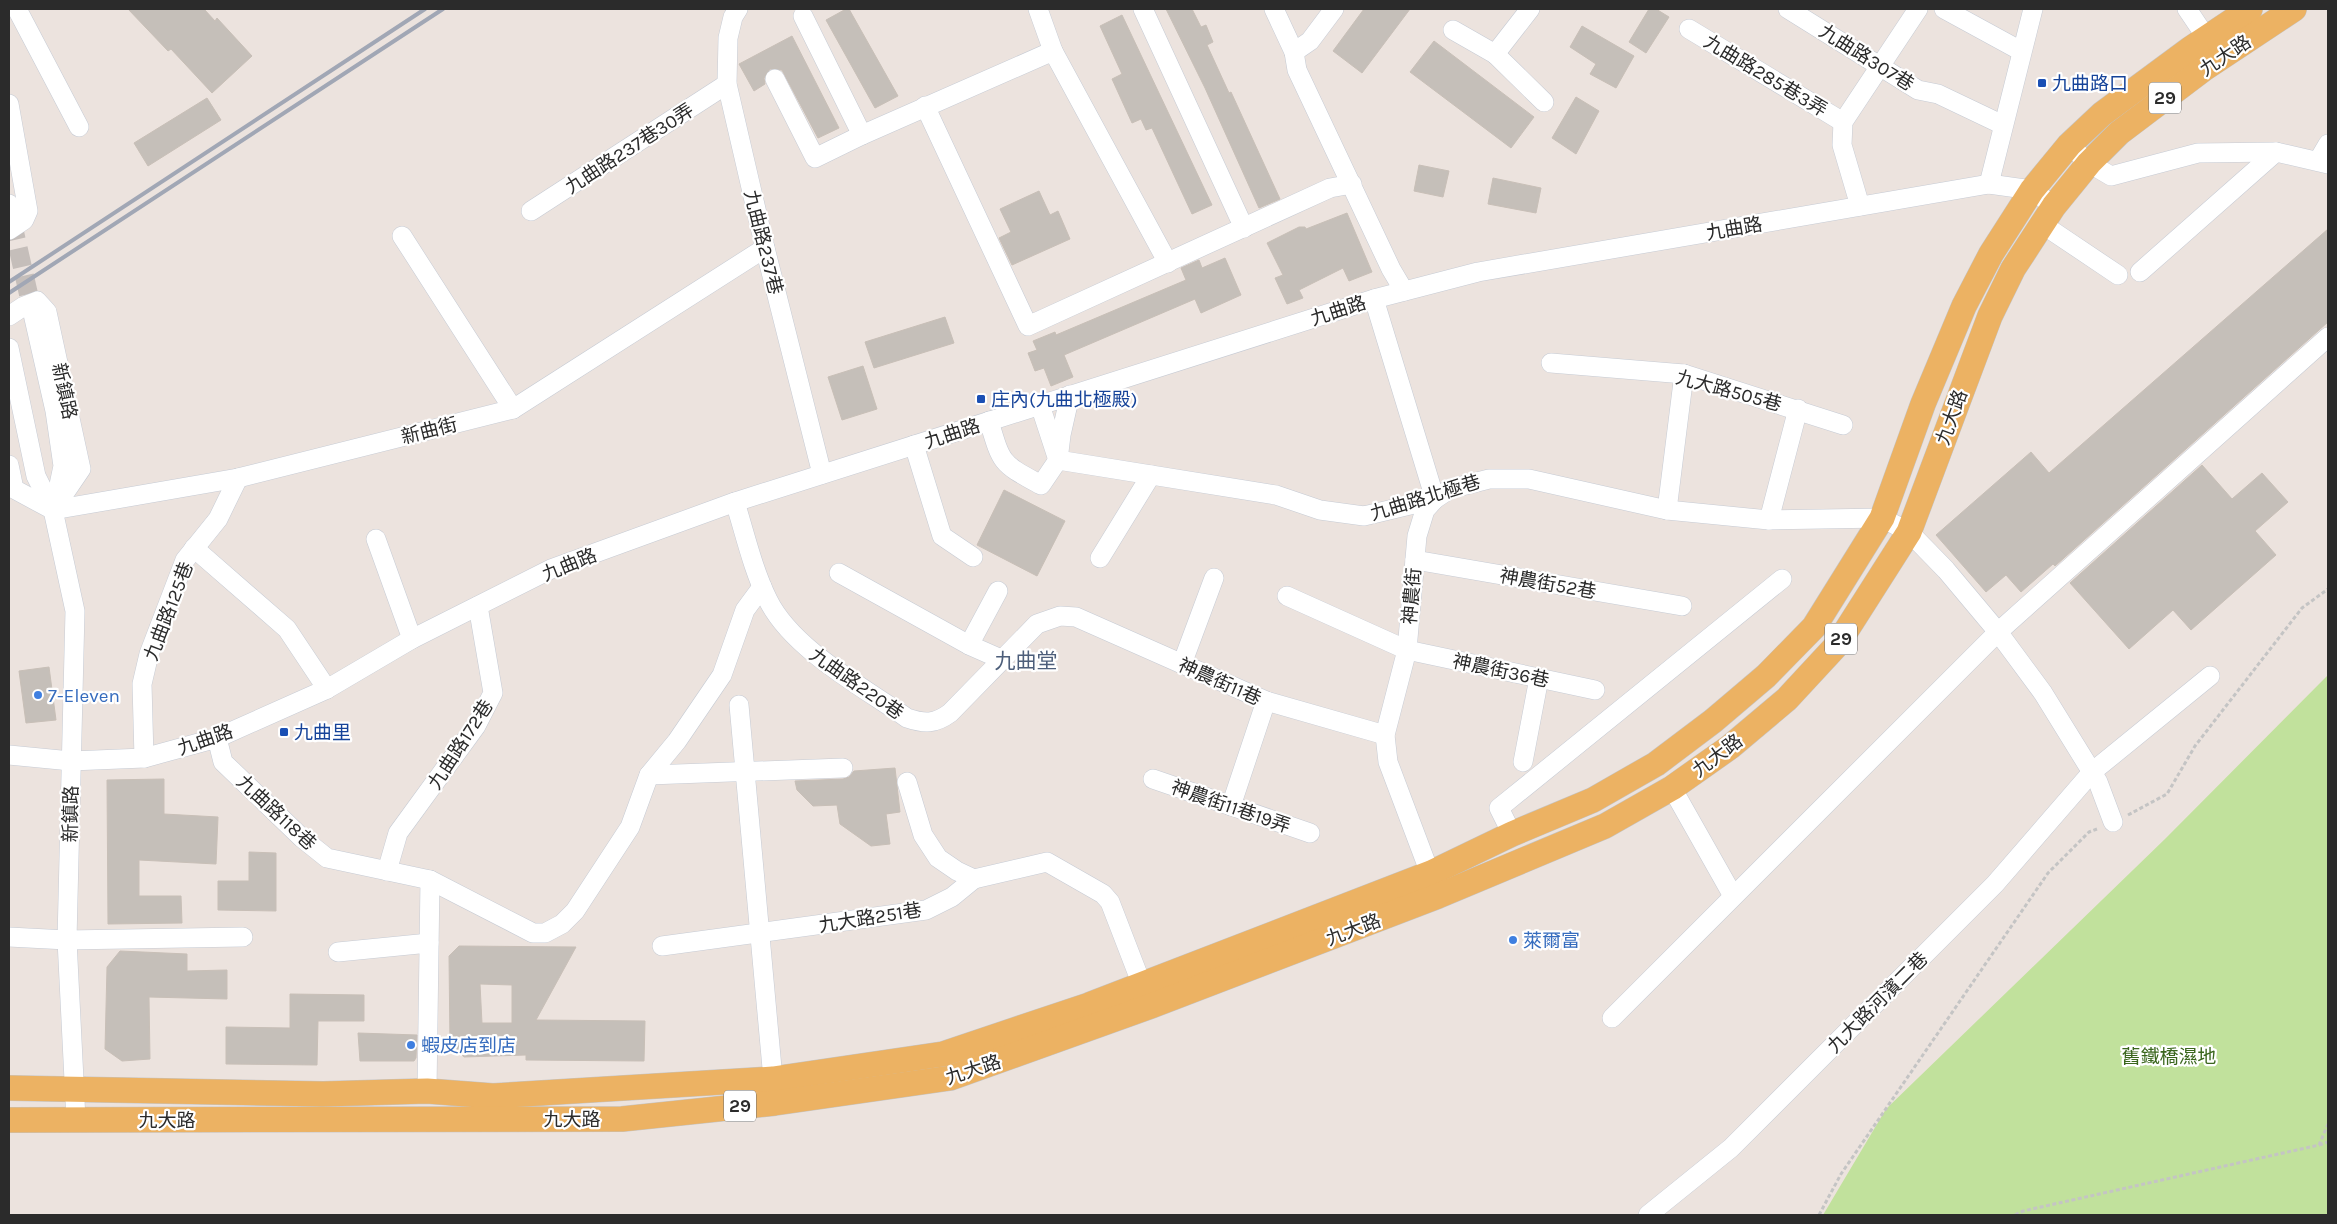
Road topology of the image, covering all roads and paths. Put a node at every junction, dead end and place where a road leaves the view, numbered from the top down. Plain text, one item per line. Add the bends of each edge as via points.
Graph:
1 (17, 9) edge
2 (738, 9) edge
3 (1038, 9) edge
4 (1143, 9) edge
5 (1274, 9) edge
6 (1334, 9) edge
7 (1530, 9) edge
8 (1788, 9) edge
9 (1918, 9) edge
10 (1944, 9) edge
11 (2033, 9) edge
12 (2187, 9) edge
13 (2250, 9) edge
14 (2294, 9) edge
15 (803, 16) dead end
16 (1689, 29) dead end
17 (1453, 30) dead end
18 (2213, 48) junction
19 (1053, 51) junction
20 (2021, 51) junction
21 (1294, 52) junction
22 (1495, 54) junction
23 (1880, 66) junction
24 (775, 79) dead end
25 (727, 84) junction
26 (1544, 102) dead end
27 (9, 104) edge
28 (925, 106) junction
29 (1843, 122) junction
30 (2003, 125) junction
31 (79, 128) dead end
32 (862, 135) junction
33 (2328, 144) edge
34 (2069, 145) junction
35 (2276, 152) junction
36 (2323, 162) edge
37 (2089, 163) junction
38 (1352, 184) junction
39 (1989, 184) junction
40 (2032, 190) junction
41 (1860, 206) junction
42 (531, 212) dead end
43 (2048, 215) junction
44 (10, 218) edge
45 (1244, 228) junction
46 (402, 236) dead end
47 (765, 248) junction
48 (1168, 263) junction
49 (2140, 272) dead end
50 (2118, 274) dead end
51 (1404, 291) junction
52 (1374, 299) junction
53 (33, 314) tunnel mouth
54 (9, 316) edge
55 (2328, 337) edge
56 (9, 348) edge
57 (1551, 363) dead end
58 (1684, 374) junction
59 (1070, 395) junction
60 (1040, 405) junction
61 (513, 409) junction
62 (1798, 409) junction
63 (989, 421) junction
64 (1843, 425) dead end
65 (914, 445) junction
66 (1058, 460) junction
67 (9, 466) edge
68 (822, 474) junction
69 (1151, 475) junction
70 (238, 478) junction
71 (1435, 499) junction
72 (735, 502) junction
73 (53, 510) junction
74 (1666, 510) junction
75 (1882, 518) junction
76 (1769, 520) junction
77 (1909, 532) junction
78 (376, 539) dead end
79 (194, 548) junction
80 (973, 558) dead end
81 (1100, 558) dead end
82 (1415, 560) junction
83 (840, 573) dead end
84 (1214, 578) dead end
85 (1782, 579) dead end
86 (762, 587) junction
87 (2328, 589) edge
88 (998, 591) dead end
89 (1287, 596) dead end
90 (478, 606) junction
91 (1682, 606) dead end
92 (1060, 616) joint
93 (1998, 632) junction
94 (412, 639) junction
95 (969, 645) junction
96 (1406, 650) junction
97 (1002, 660) junction
98 (1182, 664) junction
99 (2210, 676) dead end
100 (1538, 678) junction
101 (327, 689) junction
102 (1595, 690) dead end
103 (1266, 701) junction
104 (739, 705) dead end
105 (1385, 735) junction
106 (217, 738) junction
107 (9, 755) edge
108 (144, 758) junction
109 (72, 761) junction
110 (1523, 762) dead end
111 (844, 768) dead end
112 (744, 770) junction
113 (2092, 772) junction
114 (648, 775) junction
115 (1153, 779) dead end
116 (907, 782) dead end
117 (1672, 788) junction
118 (1231, 806) junction
119 (2113, 822) junction
120 (1310, 833) dead end
121 (1512, 834) junction
122 (387, 872) junction
123 (1431, 873) junction
124 (974, 879) junction
125 (430, 880) junction
126 (1438, 896) junction
127 (1733, 896) junction
128 (759, 934) junction
129 (9, 937) edge
130 (243, 937) dead end
131 (67, 940) junction
132 (429, 943) junction
133 (662, 946) dead end
134 (338, 952) dead end
135 (1142, 985) junction
136 (1612, 1018) dead end
137 (773, 1079) junction
138 (9, 1088) edge
139 (76, 1088) junction
140 (427, 1092) junction
141 (9, 1120) edge
142 (76, 1120) junction
143 (2328, 1124) edge
144 (2328, 1142) edge
145 (2319, 1145) junction
146 (1648, 1215) edge
147 (1819, 1215) edge
148 (2015, 1215) edge

1 - 31 street
2 - 25 street, 九曲路237巷 via 728,38
3 - 19 street
4 - 45 street
5 - 21 street
6 - 21 street via 1310,41
7 - 22 street
8 - 23 street, 九曲路307巷
9 - 23 street
10 - 20 street
11 - 20 street
12 - 18 street
13 - 18 main road, 九大路 / 29
14 - 18 main road, 九大路 / 29
15 - 32 street
16 - 29 street, 九曲路285巷3弄
17 - 22 street
18 - 34 main road, 九大路 / 29 via 2102,114
18 - 37 main road, 九大路 / 29
19 - 28 street
19 - 48 street
20 - 30 street
21 - 38 street via 1297,70
22 - 26 street
23 - 29 street
23 - 30 street, 九曲路307巷 via 1918,90 1938,94
24 - 32 street via 815,158
25 - 42 street, 九曲路237巷30弄
25 - 47 street, 九曲路237巷
27 - 44 street via 28,211 24,220
28 - 32 street
28 - 48 street via 1028,326
29 - 41 street via 1842,145
30 - 39 street
33 - 36 street
34 - 37 street
34 - 40 main road, 九大路 / 29
35 - 36 street
35 - 37 street via 2198,153 2111,176
35 - 49 street
37 - 43 main road, 九大路 / 29
38 - 45 street via 1330,188
38 - 51 street
39 - 40 street, 九曲路
39 - 41 street, 九曲路
40 - 43 street, 九曲路
40 - 75 main road, 九大路 / 29 via 1991,254 1964,306 1923,404
41 - 51 street, 九曲路 via 1478,272
43 - 50 street, 九曲路
43 - 77 main road, 九大路 / 29 via 2013,270 1990,316
45 - 48 street
46 - 61 street
47 - 61 street, 新曲街
47 - 68 street, 九曲路237巷
51 - 52 street, 九曲路
52 - 59 street, 九曲路
52 - 71 street
53 - 73 street, 新鎮路 via 64,466
54 - 73 street, 新鎮路 via 37,301 47,312 81,468
55 - 93 street
56 - 73 street, 新鎮路 via 36,476
57 - 58 street, 九大路505巷
58 - 62 street, 九大路505巷
58 - 74 street
59 - 60 street, 九曲路
59 - 66 street
60 - 63 street, 九曲路
60 - 66 street
61 - 70 street, 新曲街
62 - 64 street, 九大路505巷
62 - 76 street
63 - 65 street, 九曲路
63 - 66 street via 999,455 1009,468 1041,485
65 - 68 street, 九曲路
65 - 80 street via 942,536
66 - 69 street, 九曲路北極巷
67 - 73 street via 14,488
68 - 72 street, 九曲路
69 - 71 street, 九曲路北極巷 via 1276,495 1320,510 1364,516
69 - 81 street
70 - 73 street, 新曲街
70 - 79 street, 九曲路125巷 via 218,519
71 - 74 street, 九曲路北極巷 via 1450,489 1489,479 1529,479
71 - 82 street, 神農街 via 1425,510 1417,536
72 - 86 street, 九曲路220巷
72 - 90 street, 九曲路 via 551,569
73 - 109 street, 新鎮路 via 75,611
74 - 76 street, 九曲路北極巷
75 - 76 street, 九曲路北極巷
75 - 77 street
75 - 121 main road, 九大路 / 29 via 1814,627 1766,676 1656,764 1593,800
77 - 93 street
77 - 117 main road, 九大路 / 29 via 1837,645 1787,699 1730,747
78 - 94 street
79 - 101 street via 287,629
79 - 108 street, 九曲路125巷 via 185,560 149,654 142,684
82 - 91 street, 神農街52巷
82 - 96 street, 神農街
83 - 95 street
84 - 98 street
85 - 121 street via 1499,808
86 - 97 street, 九曲路220巷 via 782,622 799,643 907,718 925,724 939,722 950,713
86 - 114 street via 745,610 722,675 677,741
87 - 119 path via 2302,608 2195,746 2167,794
88 - 95 street
89 - 96 street, 神農街36巷
90 - 94 street, 九曲路
90 - 122 street, 九曲路172巷 via 493,693 476,726 398,833
92 - 97 street, 九曲路220巷 via 1037,624
92 - 98 street, 神農街11巷 via 1076,617
93 - 113 street via 2043,693
93 - 127 street
94 - 101 street, 九曲路
95 - 97 street
96 - 100 street, 神農街36巷
96 - 105 street, 神農街
98 - 103 street, 神農街11巷
99 - 113 street, 九大路河濱二巷
100 - 102 street, 神農街36巷
100 - 110 street
101 - 106 street, 九曲路
103 - 105 street, 神農街11巷
103 - 118 street
104 - 112 street
105 - 123 street, 神農街 via 1388,762
106 - 108 street, 九曲路
106 - 122 street, 九曲路118巷 via 223,762 327,858
107 - 109 street, 九曲路
108 - 109 street, 九曲路
109 - 131 street, 新鎮路
111 - 112 street
112 - 114 street
112 - 128 street
113 - 119 street
113 - 146 street, 九大路河濱二巷 via 1995,884 1731,1148
114 - 125 street, 九曲路118巷 via 634,818 575,911 562,924 545,933 533,933
115 - 118 street, 神農街11巷19弄
116 - 124 street via 923,835 938,858
117 - 126 main road, 九大路 / 29 via 1605,826
117 - 127 street
118 - 120 street, 神農街11巷19弄
119 - 147 path via 2089,832 2048,873 1841,1174
121 - 123 main road, 九大路 / 29
122 - 125 street, 九曲路118巷
123 - 126 street, 神農街
123 - 135 main road, 九大路 / 29
124 - 128 street, 九大路251巷 via 952,897 926,910
124 - 135 street via 1047,862 1102,894 1110,902
125 - 132 street
126 - 142 main road, 九大路 / 29 via 1151,1006 950,1078 775,1103 622,1119
127 - 136 street
128 - 133 street, 九大路251巷
128 - 137 street
129 - 131 street
130 - 131 street
131 - 139 street, 新鎮路
132 - 134 street
132 - 140 street
135 - 137 main road, 九大路 / 29 via 943,1054
137 - 140 main road, 九大路 / 29 via 493,1096
138 - 139 main road, 九大路 / 29
139 - 140 main road, 九大路 / 29 via 323,1094
139 - 142 street, 新鎮路
141 - 142 main road, 九大路 / 29
143 - 145 path
144 - 145 path
145 - 148 path via 2023,1210

